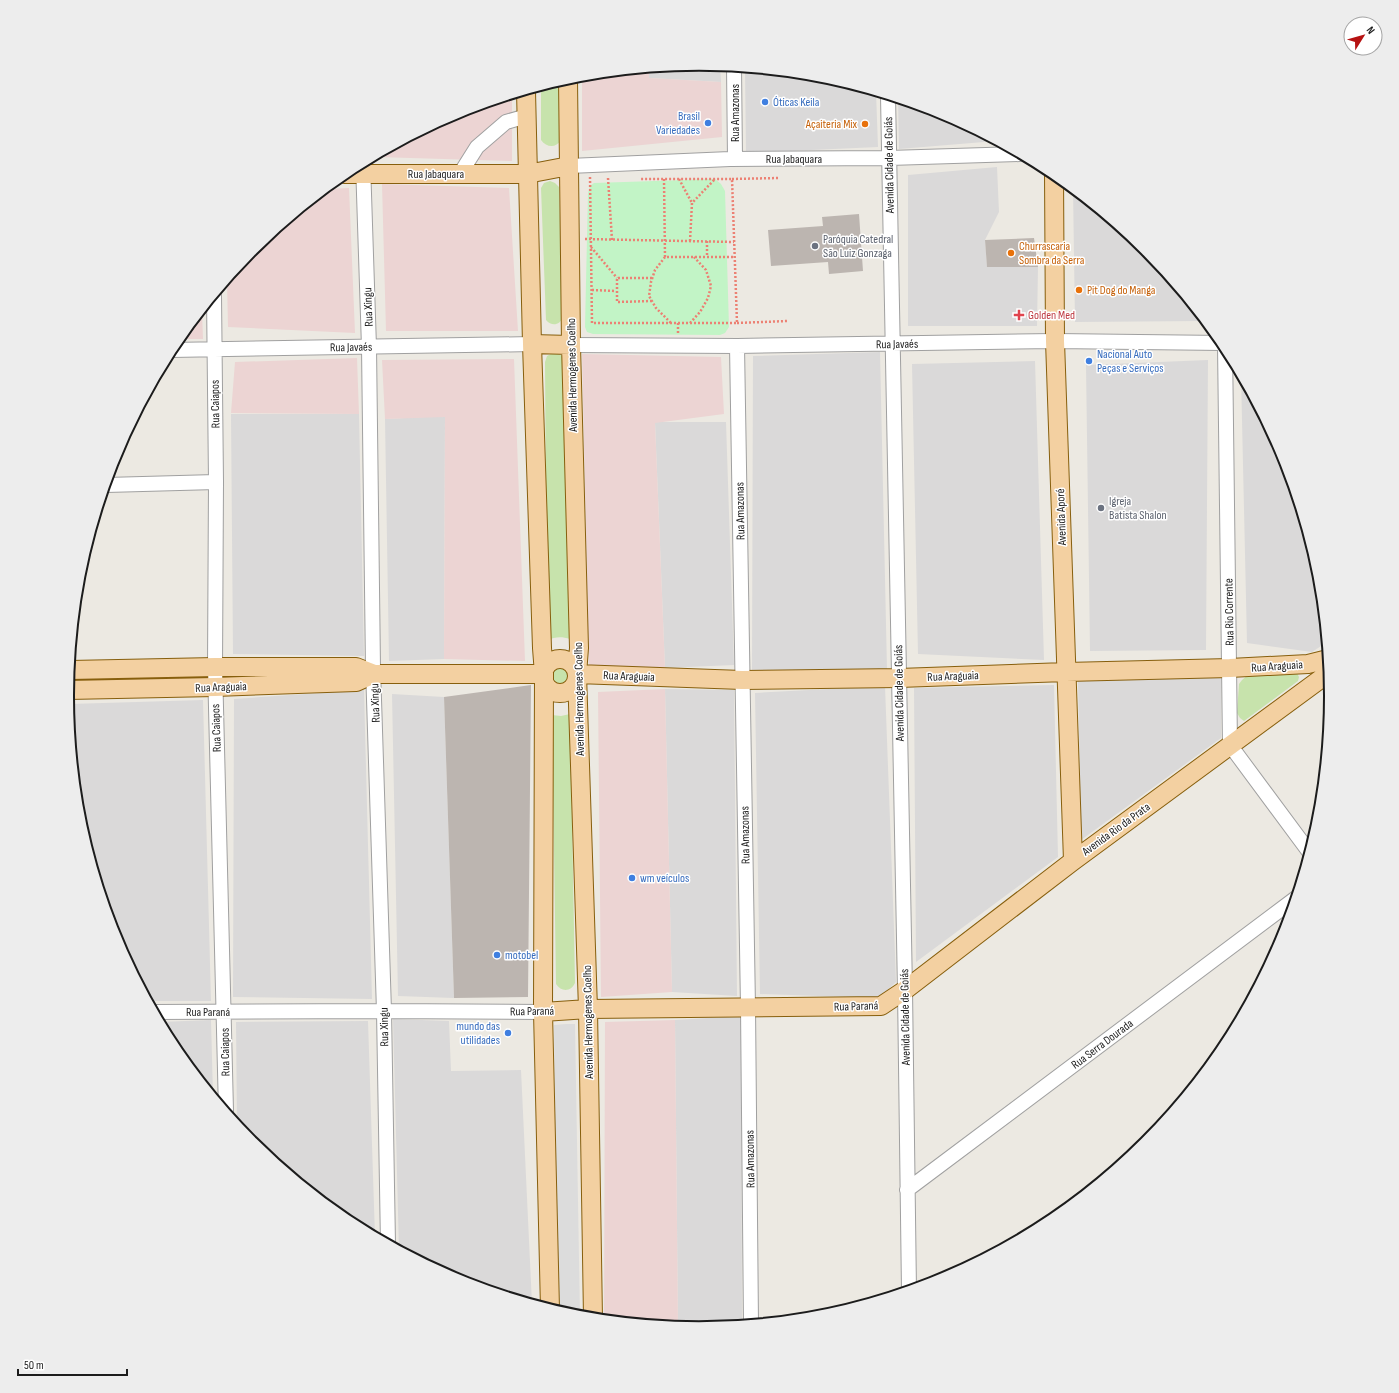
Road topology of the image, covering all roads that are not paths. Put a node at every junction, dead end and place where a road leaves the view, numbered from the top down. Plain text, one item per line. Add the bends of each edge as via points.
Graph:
1 (734, 72) edge
2 (568, 85) edge
3 (526, 96) edge
4 (888, 100) edge
5 (527, 116) junction
6 (1011, 154) edge
7 (889, 158) junction
8 (735, 159) junction
9 (569, 166) junction
10 (365, 168) edge
11 (363, 169) edge
12 (460, 174) junction
13 (528, 174) junction
14 (1054, 181) edge
15 (214, 302) edge
16 (1055, 341) junction
17 (532, 344) junction
18 (892, 344) junction
19 (1216, 344) edge
20 (571, 345) junction
21 (737, 346) junction
22 (369, 347) junction
23 (178, 350) edge
24 (215, 350) junction
25 (1224, 356) edge
26 (216, 482) junction
27 (111, 485) edge
28 (1324, 660) edge
29 (215, 666) junction
30 (1230, 668) junction
31 (75, 670) edge
32 (1066, 672) junction
33 (374, 674) junction
34 (544, 674) junction
35 (577, 674) junction
36 (1325, 676) edge
37 (899, 678) junction
38 (742, 680) junction
39 (215, 687) junction
40 (74, 690) edge
41 (1230, 745) junction
42 (1306, 848) edge
43 (1072, 861) junction
44 (1290, 902) edge
45 (904, 990) junction
46 (748, 1007) junction
47 (588, 1009) junction
48 (384, 1011) junction
49 (160, 1012) edge
50 (224, 1012) junction
51 (543, 1012) junction
52 (226, 1105) edge
53 (907, 1190) junction
54 (388, 1238) edge
55 (909, 1286) edge
56 (550, 1304) edge
57 (593, 1313) edge
58 (751, 1320) edge

1 - 8 street, Rua Amazonas
2 - 9 main road, Avenida Hermogenes Coelho
3 - 5 main road
4 - 7 street, Avenida Cidade de Goiás
5 - 12 street via 506,122 477,148
5 - 13 main road
6 - 7 street, Rua Jabaquara
7 - 8 street, Rua Jabaquara
7 - 18 street, Avenida Cidade de Goiás
8 - 9 street, Rua Jabaquara
9 - 13 main road, Rua Jabaquara
9 - 20 main road, Avenida Hermogenes Coelho
10 - 12 main road, Rua Jabaquara
11 - 22 street, Rua Xingu
12 - 13 main road, Rua Jabaquara
13 - 17 main road
14 - 16 main road, Avenida Aporé
15 - 24 street, Rua Caiapos
16 - 18 street, Rua Javaés
16 - 19 street, Rua Javaés
16 - 32 main road, Avenida Aporé
17 - 20 main road
17 - 22 street, Rua Javaés
17 - 34 main road
18 - 21 street, Rua Javaés
18 - 37 street, Avenida Cidade de Goiás
20 - 21 street, Rua Javaés
20 - 35 main road, Avenida Hermogenes Coelho via 579,648
21 - 38 street, Rua Amazonas
22 - 24 street, Rua Javaés
22 - 33 street, Rua Xingu
23 - 24 street, Rua Javaés
24 - 26 street, Rua Caiapos
25 - 30 street, Rua Rio Corrente
26 - 27 street
26 - 29 street, Rua Caiapos
28 - 30 main road, Rua Araguaia via 1308,664
29 - 31 main road, Rua Araguaia
29 - 33 main road, Rua Araguaia via 356,667
29 - 39 street, Rua Caiapos
30 - 32 main road, Rua Araguaia
30 - 41 street, Rua Rio Corrente
32 - 37 main road, Rua Araguaia
32 - 43 main road, Avenida Aporé
33 - 34 main road, Rua Araguaia
33 - 39 main road, Rua Araguaia via 356,682
33 - 48 street, Rua Xingu
34 - 35 main road via 549,663 560,659 572,663
34 - 35 main road via 549,688 558,692 574,686
34 - 51 main road
35 - 38 main road, Rua Araguaia
35 - 47 main road, Avenida Hermogenes Coelho
36 - 41 main road, Avenida Rio da Prata
37 - 38 main road, Rua Araguaia
37 - 45 street, Avenida Cidade de Goiás
38 - 46 street, Rua Amazonas
39 - 40 main road, Rua Araguaia
39 - 50 street, Rua Caiapos
41 - 42 street
41 - 43 main road, Avenida Rio da Prata
43 - 45 main road, Avenida Rio da Prata
44 - 53 street, Rua Serra Dourada
45 - 46 main road, Rua Paraná via 881,1006
45 - 53 street, Avenida Cidade de Goiás
46 - 47 main road, Rua Paraná
46 - 58 street, Rua Amazonas
47 - 51 main road, Rua Paraná
47 - 57 main road, Avenida Hermogenes Coelho
48 - 50 street, Rua Paraná
48 - 51 street, Rua Paraná
48 - 54 street, Rua Xingu
49 - 50 street, Rua Paraná
50 - 52 street, Rua Caiapos
51 - 56 main road
53 - 55 street, Avenida Cidade de Goiás

